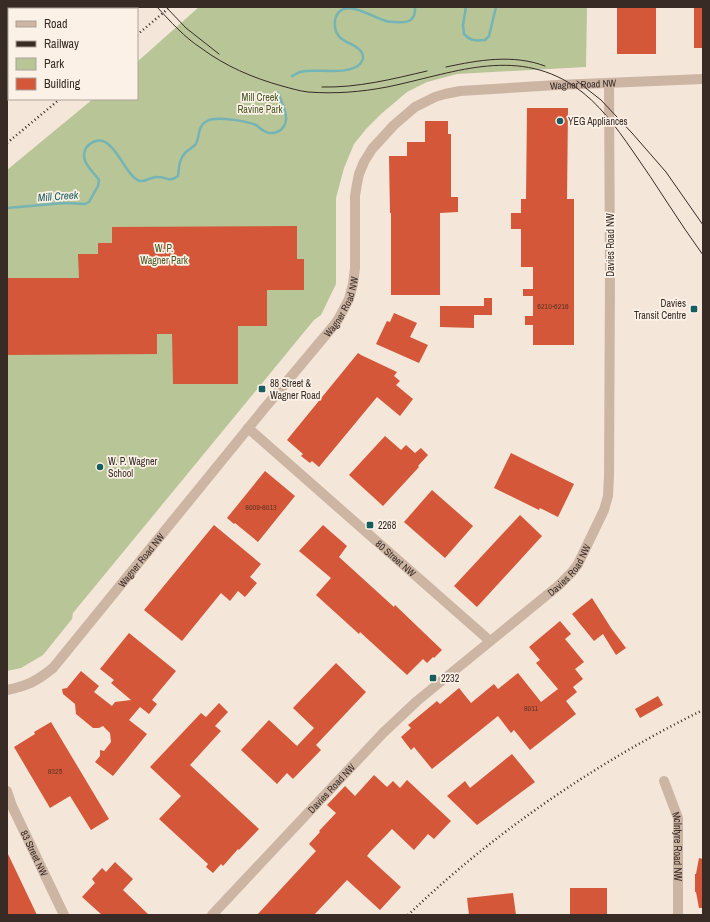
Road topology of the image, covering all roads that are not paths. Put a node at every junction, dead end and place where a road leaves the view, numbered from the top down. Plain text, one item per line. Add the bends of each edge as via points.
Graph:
1 (703, 79) edge
2 (609, 83) junction
3 (248, 428) junction
4 (490, 641) junction
5 (7, 690) edge
6 (664, 781) dead end
7 (7, 791) edge
8 (64, 915) edge
9 (212, 915) edge
10 (678, 915) edge

1 - 2 street, Wagner Road NW
2 - 3 street, Wagner Road NW via 460,91 434,97 415,107 394,125 372,149 359,174 355,196 354,276 346,306 335,324
2 - 4 street, Davies Road NW via 608,496 600,520 572,572
3 - 4 street, 80 Street NW
3 - 5 street, Wagner Road NW via 53,668 38,680
4 - 9 street, Davies Road NW via 383,733
6 - 10 street, McIntyre Road NW via 678,818
7 - 8 street, 83 Street NW

